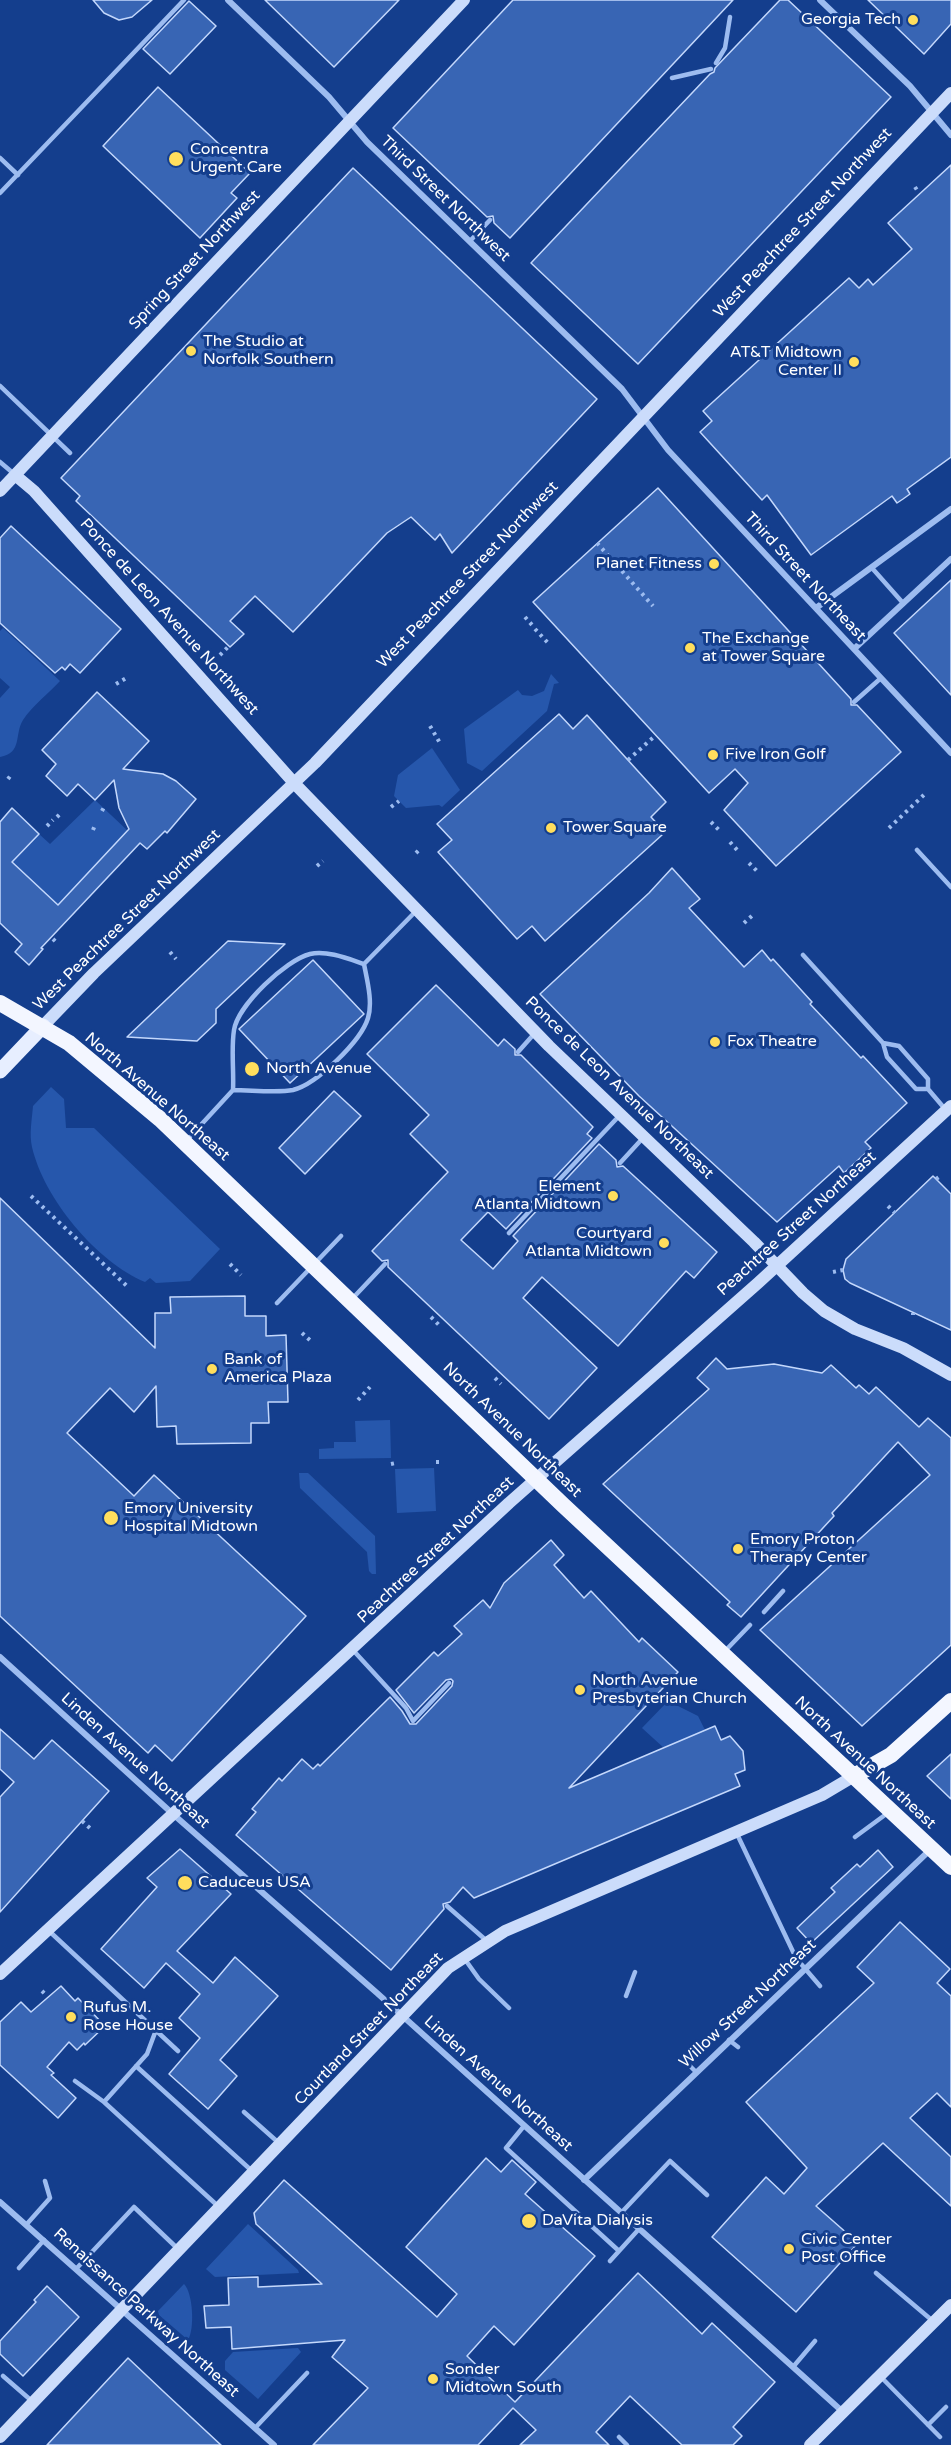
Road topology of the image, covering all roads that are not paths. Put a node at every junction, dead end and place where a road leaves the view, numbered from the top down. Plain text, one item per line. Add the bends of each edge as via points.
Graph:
1 (184, 0) edge
2 (228, 0) edge
3 (464, 0) edge
4 (820, 0) edge
5 (730, 17) dead end
6 (716, 63) dead end
7 (711, 69) dead end
8 (672, 78) dead end
9 (951, 93) edge
10 (933, 112) junction
11 (349, 121) junction
12 (951, 135) edge
13 (0, 158) edge
14 (18, 175) junction
15 (0, 193) edge
16 (490, 219) dead end
17 (470, 241) junction
18 (0, 386) edge
19 (644, 417) junction
20 (52, 436) junction
21 (70, 453) dead end
22 (0, 462) edge
23 (15, 475) junction
24 (0, 491) edge
25 (951, 509) edge
26 (951, 559) edge
27 (872, 567) junction
28 (903, 603) junction
29 (816, 608) junction
30 (854, 649) junction
31 (881, 678) junction
32 (854, 702) dead end
33 (951, 753) edge
34 (295, 784) junction
35 (917, 850) dead end
36 (951, 887) edge
37 (417, 910) junction
38 (802, 955) dead end
39 (364, 964) junction
40 (0, 1003) edge
41 (42, 1026) junction
42 (536, 1032) junction
43 (883, 1042) junction
44 (518, 1052) dead end
45 (0, 1071) edge
46 (928, 1089) junction
47 (233, 1090) junction
48 (949, 1108) edge
49 (620, 1115) junction
50 (643, 1138) junction
51 (184, 1143) junction
52 (620, 1163) dead end
53 (509, 1233) dead end
54 (341, 1236) dead end
55 (386, 1264) dead end
56 (313, 1265) junction
57 (776, 1266) junction
58 (351, 1301) junction
59 (277, 1303) dead end
60 (951, 1375) edge
61 (537, 1479) junction
62 (783, 1591) dead end
63 (764, 1612) dead end
64 (750, 1625) dead end
65 (352, 1649) junction
66 (722, 1654) junction
67 (0, 1657) edge
68 (449, 1683) dead end
69 (951, 1701) edge
70 (854, 1776) junction
71 (891, 1810) junction
72 (174, 1815) junction
73 (736, 1832) junction
74 (855, 1837) dead end
75 (932, 1848) junction
76 (951, 1867) edge
77 (447, 1906) dead end
78 (48, 1930) junction
79 (488, 1942) junction
80 (464, 1958) junction
81 (805, 1969) junction
82 (635, 1972) dead end
83 (0, 1974) edge
84 (820, 1986) dead end
85 (626, 1996) dead end
86 (509, 2008) dead end
87 (402, 2016) junction
88 (156, 2030) junction
89 (729, 2040) junction
90 (738, 2047) dead end
91 (178, 2051) dead end
92 (136, 2066) junction
93 (690, 2066) dead end
94 (696, 2072) junction
95 (75, 2081) dead end
96 (104, 2102) junction
97 (244, 2112) dead end
98 (524, 2126) junction
99 (280, 2144) junction
100 (253, 2172) junction
101 (584, 2180) junction
102 (45, 2181) dead end
103 (707, 2195) dead end
104 (0, 2202) edge
105 (219, 2207) junction
106 (621, 2213) junction
107 (26, 2225) junction
108 (639, 2229) junction
109 (44, 2240) junction
110 (179, 2249) junction
111 (619, 2251) junction
112 (610, 2261) dead end
113 (19, 2268) dead end
114 (76, 2269) junction
115 (876, 2273) dead end
116 (951, 2305) edge
117 (121, 2310) junction
118 (934, 2322) junction
119 (815, 2341) dead end
120 (793, 2367) junction
121 (307, 2373) dead end
122 (3, 2376) dead end
123 (880, 2376) junction
124 (33, 2402) junction
125 (946, 2407) dead end
126 (844, 2412) junction
127 (928, 2425) junction
128 (255, 2428) junction
129 (0, 2437) edge
130 (619, 2437) dead end
131 (940, 2437) dead end
132 (274, 2445) edge
133 (627, 2445) edge
134 (810, 2445) edge

1 - 14 lane
2 - 11 street, Third Street Northwest
3 - 11 main road, Spring Street Northwest
4 - 10 street
5 - 6 lane via 725,48
7 - 8 lane
9 - 10 main road, West Peachtree Street Northwest
10 - 12 street
10 - 19 main road, West Peachtree Street Northwest
11 - 17 street, Third Street Northwest
11 - 20 main road, Spring Street Northwest
13 - 14 lane
14 - 15 lane
16 - 17 lane
17 - 19 street, Third Street Northwest via 622,389
18 - 20 lane
19 - 29 street, Third Street Northeast via 668,450
19 - 34 main road, West Peachtree Street Northwest
20 - 21 lane
20 - 23 main road, Spring Street Northwest
22 - 23 lane
23 - 24 main road, Spring Street Northwest
23 - 34 main road, Ponce de Leon Avenue Northwest via 34,491
25 - 27 street
26 - 28 street
27 - 28 lane
27 - 29 street
28 - 30 street
29 - 30 street, Third Street Northeast
30 - 31 street, Third Street Northeast
31 - 32 lane
31 - 33 street, Third Street Northeast
34 - 37 main road, Ponce de Leon Avenue Northeast
34 - 41 main road, West Peachtree Street Northwest
35 - 36 lane
37 - 39 lane
37 - 42 main road, Ponce de Leon Avenue Northeast
38 - 43 lane
39 - 47 lane via 369,1016 362,1032 339,1057 316,1079 293,1090
39 - 47 lane via 341,956 311,954 268,981 246,1005 234,1028
40 - 41 highway, North Avenue Northeast
41 - 45 main road, West Peachtree Street Northwest
41 - 51 highway, North Avenue Northeast via 115,1080
42 - 44 lane
42 - 49 main road, Ponce de Leon Avenue Northeast
43 - 46 lane via 899,1046 928,1079
43 - 46 lane via 887,1057 916,1089
46 - 48 lane
47 - 51 lane
48 - 57 main road, Peachtree Street Northeast
49 - 50 main road, Ponce de Leon Avenue Northeast
49 - 53 lane
50 - 52 lane
50 - 57 main road, Ponce de Leon Avenue Northeast
51 - 56 highway, North Avenue Northeast
54 - 56 lane
55 - 58 lane
56 - 58 highway, North Avenue Northeast
56 - 59 lane
57 - 60 main road, Ponce de Leon Avenue Northeast via 824,1311
57 - 61 main road, Peachtree Street Northeast
58 - 61 highway, North Avenue Northeast
61 - 65 main road, Peachtree Street Northeast
61 - 66 highway, North Avenue Northeast
62 - 63 lane
64 - 66 lane
65 - 68 lane via 406,1708 413,1721
65 - 72 main road, Peachtree Street Northeast
66 - 70 highway, North Avenue Northeast
67 - 72 street, Linden Avenue Northeast
69 - 70 highway via 891,1755
70 - 71 highway, North Avenue Northeast
70 - 73 main road, Courtland Street Northeast via 822,1795
71 - 74 lane
71 - 75 highway, North Avenue Northeast
72 - 78 main road, Peachtree Street Northeast
72 - 87 street, Linden Avenue Northeast
73 - 79 main road, Courtland Street Northeast via 505,1931
73 - 81 lane via 796,1958
75 - 76 highway, North Avenue Northeast
75 - 81 street, Willow Street Northeast
77 - 79 lane
78 - 83 main road, Peachtree Street Northeast
78 - 88 lane
79 - 80 main road, Courtland Street Northeast
80 - 86 lane via 479,1980
80 - 87 main road, Courtland Street Northeast via 448,1968
81 - 84 lane
81 - 89 street, Willow Street Northeast
82 - 85 lane
87 - 98 street, Linden Avenue Northeast
87 - 99 main road, Courtland Street Northeast
88 - 91 lane
88 - 92 lane via 147,2054
89 - 90 lane
89 - 94 street, Willow Street Northeast
92 - 96 lane
92 - 100 lane
93 - 94 lane
94 - 101 street, Willow Street Northeast
95 - 96 lane
96 - 105 lane
97 - 99 lane
98 - 101 street, Linden Avenue Northeast
98 - 111 lane via 506,2148
99 - 100 main road, Courtland Street Northeast
100 - 105 main road, Courtland Street Northeast
101 - 106 street, Linden Avenue Northeast
102 - 107 lane via 50,2198
103 - 106 lane via 670,2161
104 - 107 street, Renaissance Parkway Northeast
105 - 110 main road, Courtland Street Northeast
106 - 108 street, Linden Avenue Northeast
107 - 109 street, Renaissance Parkway Northeast
108 - 111 lane
108 - 120 street, Linden Avenue Northeast
109 - 113 lane
109 - 114 street, Renaissance Parkway Northeast
110 - 114 lane via 134,2207
110 - 117 main road, Courtland Street Northeast
111 - 112 lane
114 - 117 street, Renaissance Parkway Northeast
115 - 118 lane
116 - 118 main road
117 - 124 main road, Courtland Street Northeast
117 - 128 street, Renaissance Parkway Northeast
118 - 123 main road
119 - 120 lane
120 - 126 street, Linden Avenue Northeast
121 - 128 lane
122 - 124 lane
123 - 126 main road
123 - 127 lane
124 - 129 main road, Courtland Street Northeast
125 - 127 lane
126 - 134 main road
127 - 131 lane
128 - 132 street, Renaissance Parkway Northeast
130 - 133 lane

